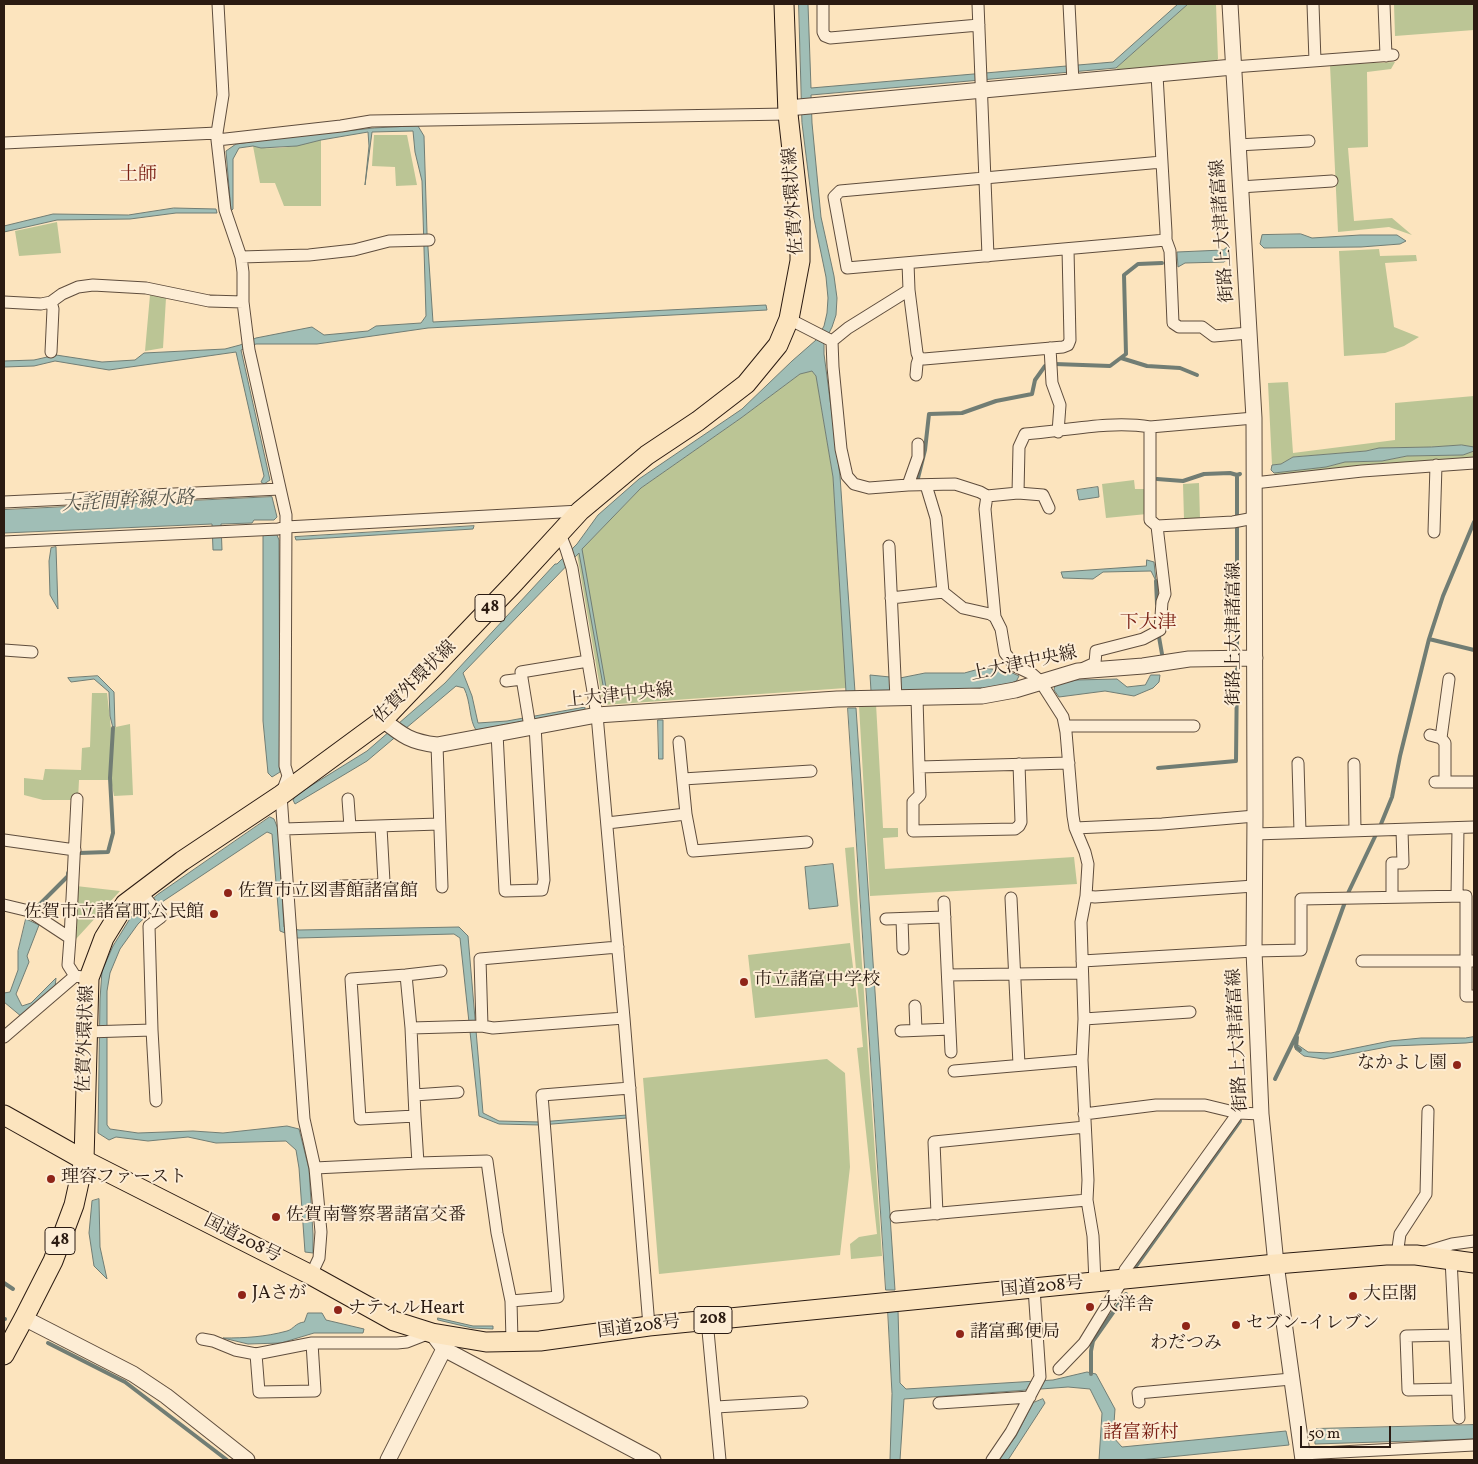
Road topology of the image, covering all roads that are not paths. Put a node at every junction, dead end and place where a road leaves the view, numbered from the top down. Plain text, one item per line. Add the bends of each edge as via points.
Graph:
1 (218, 4) edge
2 (784, 4) edge
3 (823, 4) edge
4 (978, 4) edge
5 (1069, 4) edge
6 (1230, 4) edge
7 (1313, 4) edge
8 (1384, 4) edge
9 (979, 25) junction
10 (1316, 62) junction
11 (1233, 68) junction
12 (1073, 73) junction
13 (1157, 75) junction
14 (982, 81) junction
15 (791, 110) junction
16 (217, 137) junction
17 (1308, 141) dead end
18 (4, 143) edge
19 (1238, 145) junction
20 (1162, 162) junction
21 (985, 178) junction
22 (1332, 181) dead end
23 (1240, 187) junction
24 (426, 240) dead end
25 (1166, 240) junction
26 (1068, 249) junction
27 (988, 256) junction
28 (241, 257) junction
29 (908, 263) junction
30 (909, 290) junction
31 (4, 302) edge
32 (51, 302) junction
33 (244, 302) junction
34 (789, 319) junction
35 (1250, 332) junction
36 (832, 341) junction
37 (1050, 348) junction
38 (51, 352) dead end
39 (919, 358) junction
40 (916, 375) dead end
41 (1254, 418) junction
42 (1150, 427) junction
43 (1058, 432) junction
44 (918, 444) dead end
45 (1474, 462) edge
46 (1436, 465) junction
47 (1254, 483) junction
48 (908, 485) junction
49 (926, 485) junction
50 (280, 489) junction
51 (1018, 493) junction
52 (987, 496) junction
53 (4, 502) edge
54 (1049, 508) dead end
55 (580, 511) junction
56 (1242, 520) junction
57 (1157, 526) junction
58 (286, 527) junction
59 (1434, 532) dead end
60 (4, 542) edge
61 (563, 542) junction
62 (889, 546) dead end
63 (943, 592) junction
64 (891, 598) junction
65 (995, 617) junction
66 (4, 650) edge
67 (32, 652) dead end
68 (1255, 658) junction
69 (588, 661) junction
70 (1078, 671) junction
71 (522, 679) junction
72 (1449, 679) dead end
73 (506, 681) dead end
74 (1040, 681) junction
75 (917, 698) junction
76 (896, 699) junction
77 (597, 715) junction
78 (531, 722) junction
79 (387, 723) junction
80 (1065, 726) junction
81 (1194, 726) dead end
82 (497, 733) junction
83 (679, 742) dead end
84 (438, 745) junction
85 (1069, 763) junction
86 (1298, 763) dead end
87 (1019, 764) junction
88 (1354, 764) dead end
89 (919, 767) junction
90 (811, 771) dead end
91 (683, 780) junction
92 (1474, 782) edge
93 (281, 795) junction
94 (77, 799) dead end
95 (348, 799) dead end
96 (686, 814) junction
97 (1255, 816) junction
98 (607, 823) junction
99 (439, 824) junction
100 (350, 827) junction
101 (381, 827) junction
102 (1474, 827) edge
103 (1076, 828) junction
104 (1458, 828) junction
105 (284, 829) junction
106 (1402, 830) junction
107 (1355, 831) junction
108 (1300, 832) junction
109 (1255, 834) junction
110 (4, 840) edge
111 (807, 842) dead end
112 (74, 850) junction
113 (341, 886) dead end
114 (1254, 886) junction
115 (442, 887) dead end
116 (144, 896) junction
117 (1086, 896) junction
118 (1458, 896) junction
119 (1392, 897) junction
120 (1011, 898) dead end
121 (944, 902) dead end
122 (4, 905) edge
123 (945, 917) junction
124 (886, 919) dead end
125 (902, 919) junction
126 (70, 938) junction
127 (618, 947) junction
128 (903, 949) dead end
129 (1254, 952) junction
130 (1082, 961) junction
131 (1362, 961) dead end
132 (1470, 961) edge
133 (441, 971) dead end
134 (1082, 973) junction
135 (1015, 974) junction
136 (406, 975) junction
137 (948, 975) junction
138 (82, 977) junction
139 (1474, 996) edge
140 (915, 1006) dead end
141 (1190, 1012) dead end
142 (624, 1018) junction
143 (1084, 1019) junction
144 (482, 1026) junction
145 (411, 1028) junction
146 (950, 1029) junction
147 (152, 1030) junction
148 (916, 1030) junction
149 (901, 1031) dead end
150 (92, 1032) junction
151 (4, 1036) edge
152 (951, 1052) dead end
153 (1082, 1060) junction
154 (1019, 1065) junction
155 (954, 1071) dead end
156 (630, 1088) junction
157 (458, 1092) dead end
158 (414, 1095) junction
159 (156, 1101) dead end
160 (1428, 1111) dead end
161 (1238, 1113) junction
162 (4, 1114) edge
163 (1084, 1114) junction
164 (1261, 1114) junction
165 (415, 1116) junction
166 (1085, 1127) junction
167 (84, 1160) junction
168 (418, 1162) junction
169 (315, 1168) junction
170 (1087, 1200) junction
171 (937, 1214) junction
172 (896, 1217) dead end
173 (1474, 1241) edge
174 (1397, 1255) junction
175 (1416, 1255) junction
176 (1451, 1259) junction
177 (1474, 1263) edge
178 (1276, 1264) junction
179 (312, 1275) junction
180 (1122, 1281) junction
181 (1095, 1283) junction
182 (1034, 1288) junction
183 (511, 1301) junction
184 (24, 1318) junction
185 (707, 1320) junction
186 (648, 1326) junction
187 (432, 1333) junction
188 (1455, 1335) junction
189 (202, 1339) dead end
190 (512, 1341) junction
191 (312, 1343) junction
192 (444, 1349) junction
193 (4, 1354) edge
194 (256, 1354) junction
195 (1059, 1369) dead end
196 (1291, 1379) junction
197 (1457, 1388) junction
198 (1031, 1395) junction
199 (802, 1402) dead end
200 (1139, 1402) dead end
201 (939, 1403) dead end
202 (716, 1408) junction
203 (1458, 1418) dead end
204 (1474, 1445) edge
205 (1370, 1455) edge
206 (1303, 1457) edge
207 (247, 1460) edge
208 (388, 1460) edge
209 (653, 1460) edge
210 (720, 1460) edge
211 (992, 1460) edge

1 - 16 street via 223,96
2 - 15 main road, 佐賀外環状線 / 48
3 - 9 street via 823,32 830,38
4 - 9 street
5 - 12 street
6 - 11 street, 街路上大津諸富線
7 - 10 street
8 - 10 street via 1390,56
9 - 14 street
10 - 11 street
11 - 13 street
11 - 19 street, 街路上大津諸富線
12 - 13 street
12 - 14 street
13 - 20 street
14 - 15 street
14 - 21 street
15 - 16 street via 371,121
15 - 34 main road, 佐賀外環状線 / 48 via 800,262
16 - 18 street
16 - 28 street via 225,210
17 - 19 street
19 - 23 street, 街路上大津諸富線
20 - 21 street
20 - 25 street
21 - 27 street
21 - 29 street via 840,191 834,197 847,268
22 - 23 street
23 - 35 street, 街路上大津諸富線
24 - 28 street via 389,241 354,250 309,255
25 - 26 street
25 - 35 street via 1170,251 1173,324 1202,327 1214,336
26 - 27 street
26 - 37 street via 1070,340 1063,347
27 - 29 street
28 - 33 street
29 - 30 street
30 - 36 street
30 - 39 street
31 - 32 street
32 - 33 street via 78,287 93,285 146,288 209,301
32 - 38 street
33 - 50 street via 248,345
34 - 36 street
34 - 55 main road, 佐賀外環状線 / 48 via 778,345 746,384 647,455
35 - 41 street, 街路上大津諸富線
36 - 48 street via 841,449 847,476 854,484 869,488
37 - 39 street
37 - 43 street via 1052,384 1060,405
39 - 40 street
41 - 42 street
41 - 47 street, 街路上大津諸富線
42 - 43 street via 1086,427
42 - 57 street via 1150,520
43 - 51 street via 1025,434 1019,447
44 - 48 street via 918,457
45 - 46 street
46 - 47 street
46 - 59 street
47 - 56 street, 街路上大津諸富線
48 - 49 street
49 - 52 street via 955,484
49 - 63 street via 936,518
50 - 53 street
50 - 58 street
51 - 52 street
51 - 54 street via 1043,495
52 - 65 street via 984,509
55 - 58 street
55 - 61 main road, 佐賀外環状線 / 48
56 - 57 street
56 - 68 street, 街路上大津諸富線
57 - 70 street via 1165,594 1160,630 1143,639 1096,651 1095,663
58 - 60 street
58 - 93 street via 285,766 288,776
61 - 69 street via 572,568
61 - 79 main road, 佐賀外環状線 / 48
62 - 64 street
63 - 64 street
63 - 65 street via 963,608
64 - 76 street
65 - 74 street via 1001,629 1005,653 1014,666
66 - 67 street
68 - 70 street, 上大津中央線 via 1189,659
68 - 97 street, 街路上大津諸富線
69 - 71 street via 521,672
69 - 77 street
70 - 74 street, 上大津中央線
71 - 73 street
71 - 78 street
72 - 92 street via 1436,736 1445,743 1440,782
74 - 75 street, 上大津中央線 via 982,696
74 - 80 street via 1063,717
75 - 76 street, 上大津中央線
75 - 89 street
76 - 77 street, 上大津中央線 via 844,699
77 - 78 street, 上大津中央線
77 - 98 street
78 - 82 street, 上大津中央線
78 - 82 street via 544,880 542,890 505,892
79 - 84 street, 上大津中央線 via 403,736 419,743
79 - 93 main road, 佐賀外環状線 / 48
80 - 81 street
80 - 85 street
82 - 84 street, 上大津中央線
83 - 91 street
84 - 99 street
85 - 87 street
85 - 103 street
86 - 108 street
87 - 89 street
87 - 89 street via 1021,822 1015,829 914,831 913,802 920,795
88 - 107 street
90 - 91 street
91 - 96 street
93 - 105 street
93 - 116 main road, 佐賀外環状線 / 48 via 182,861
94 - 112 street
95 - 100 street
96 - 98 street
96 - 111 street via 693,851
97 - 103 street
97 - 109 street, 街路上大津諸富線
98 - 127 street
99 - 101 street
99 - 115 street
100 - 101 street
100 - 105 street
101 - 113 street via 384,882
102 - 104 street
103 - 117 street via 1088,864
104 - 106 street
104 - 118 street
105 - 169 street via 304,1119
106 - 107 street
106 - 119 street via 1403,863 1392,863
107 - 108 street
108 - 109 street
109 - 114 street, 街路上大津諸富線
110 - 112 street
112 - 126 street
114 - 117 street via 1095,898
114 - 129 street, 街路上大津諸富線
116 - 138 main road, 佐賀外環状線 / 48 via 125,904
116 - 147 street via 161,917 149,926
117 - 130 street via 1081,922
118 - 119 street
118 - 132 street via 1466,896
119 - 129 street via 1301,899 1301,950
120 - 135 street
121 - 123 street
122 - 126 street via 30,911
123 - 125 street
123 - 137 street
124 - 125 street
125 - 128 street
126 - 138 street via 68,965
127 - 142 street
127 - 144 street via 480,959
129 - 130 street
129 - 164 street, 街路上大津諸富線
130 - 134 street
131 - 132 street
132 - 139 street via 1466,996
133 - 136 street
134 - 135 street
134 - 143 street
135 - 137 street
135 - 154 street
136 - 145 street
136 - 165 street via 351,979 352,997 360,1119
137 - 146 street
138 - 150 main road, 佐賀外環状線 / 48
138 - 151 street
140 - 148 street
141 - 143 street
142 - 144 street via 493,1028
142 - 156 street
143 - 153 street
144 - 145 street
145 - 158 street
146 - 148 street
146 - 152 street
147 - 150 street
147 - 159 street
148 - 149 street
150 - 167 main road, 佐賀外環状線 / 48
153 - 154 street
153 - 163 street
154 - 155 street
156 - 183 street via 542,1095 558,1297
156 - 186 street
157 - 158 street
158 - 165 street
160 - 174 street via 1426,1194 1400,1234
161 - 163 street via 1205,1105 1156,1105
161 - 164 street
161 - 180 street via 1125,1270
162 - 167 main road, 国道208号 / 208
163 - 166 street
164 - 178 street, 街路上大津諸富線
165 - 168 street
166 - 170 street
166 - 171 street via 934,1142
167 - 179 main road, 国道208号 / 208
167 - 184 main road, 佐賀外環状線 / 48 via 74,1205 52,1261
168 - 169 street
168 - 183 street via 487,1161 496,1233
169 - 179 street via 321,1232 320,1258
170 - 171 street
170 - 181 street
171 - 172 street
173 - 175 street
174 - 175 main road, 国道208号 / 208
174 - 178 main road, 国道208号 / 208
175 - 176 main road, 国道208号 / 208
176 - 177 main road, 国道208号 / 208
176 - 188 street
178 - 180 main road, 国道208号 / 208
178 - 196 street, 街路上大津諸富線
179 - 187 main road, 国道208号 / 208 via 394,1321
180 - 181 main road, 国道208号 / 208
180 - 195 street via 1084,1343
181 - 182 main road, 国道208号 / 208
182 - 185 main road, 国道208号 / 208
182 - 198 street via 1040,1377
183 - 190 street
184 - 193 main road, 佐賀外環状線 / 48
184 - 207 street via 133,1374
185 - 186 main road, 国道208号 / 208
185 - 202 street
186 - 190 main road, 国道208号 / 208 via 540,1341
187 - 190 main road, 国道208号 / 208 via 486,1342
187 - 191 street via 398,1343
187 - 192 street
188 - 197 street
188 - 197 street via 1406,1336 1408,1390
189 - 194 street
191 - 194 street
191 - 194 street via 315,1391 258,1392
192 - 208 street
192 - 209 street
196 - 200 street via 1138,1393
196 - 206 street, 街路上大津諸富線
197 - 203 street
198 - 201 street
198 - 211 street
199 - 202 street
202 - 210 street
204 - 205 street
205 - 206 street

